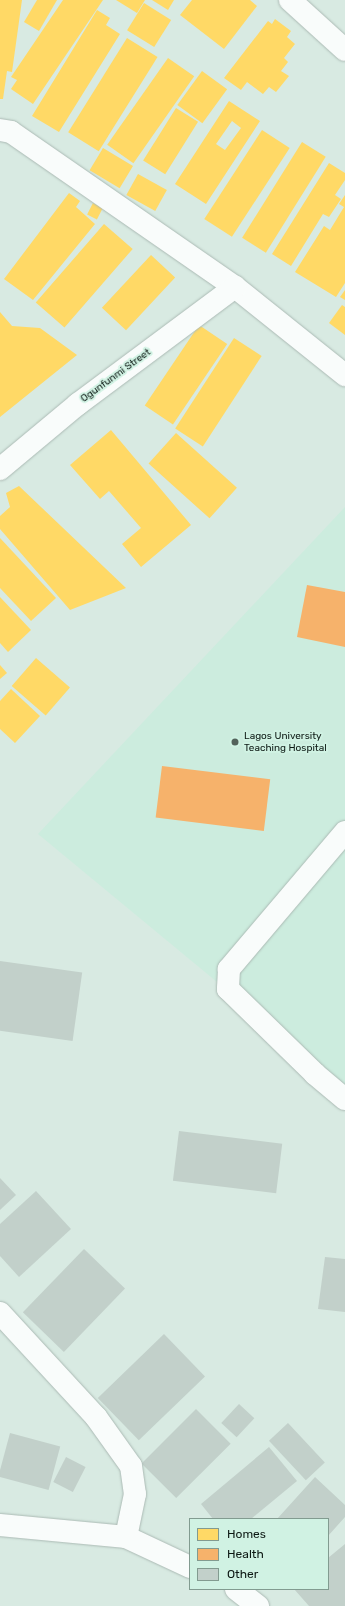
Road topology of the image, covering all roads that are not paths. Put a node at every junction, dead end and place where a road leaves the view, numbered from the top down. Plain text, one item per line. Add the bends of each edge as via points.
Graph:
1 (290, 0) edge
2 (345, 50) edge
3 (0, 130) edge
4 (235, 287) junction
5 (345, 375) edge
6 (0, 469) edge
7 (345, 832) edge
8 (345, 1099) edge
9 (0, 1313) edge
10 (0, 1525) edge
11 (126, 1538) junction
12 (189, 1567) edge
13 (237, 1590) edge
14 (258, 1606) edge

1 - 2 street
3 - 4 street via 11,132
4 - 5 street
4 - 6 street, Ogunfunmi Street via 78,404
7 - 8 street via 229,969 228,989 315,1074
9 - 11 street via 96,1417 131,1466 135,1494
10 - 11 street
11 - 12 street
13 - 14 street

